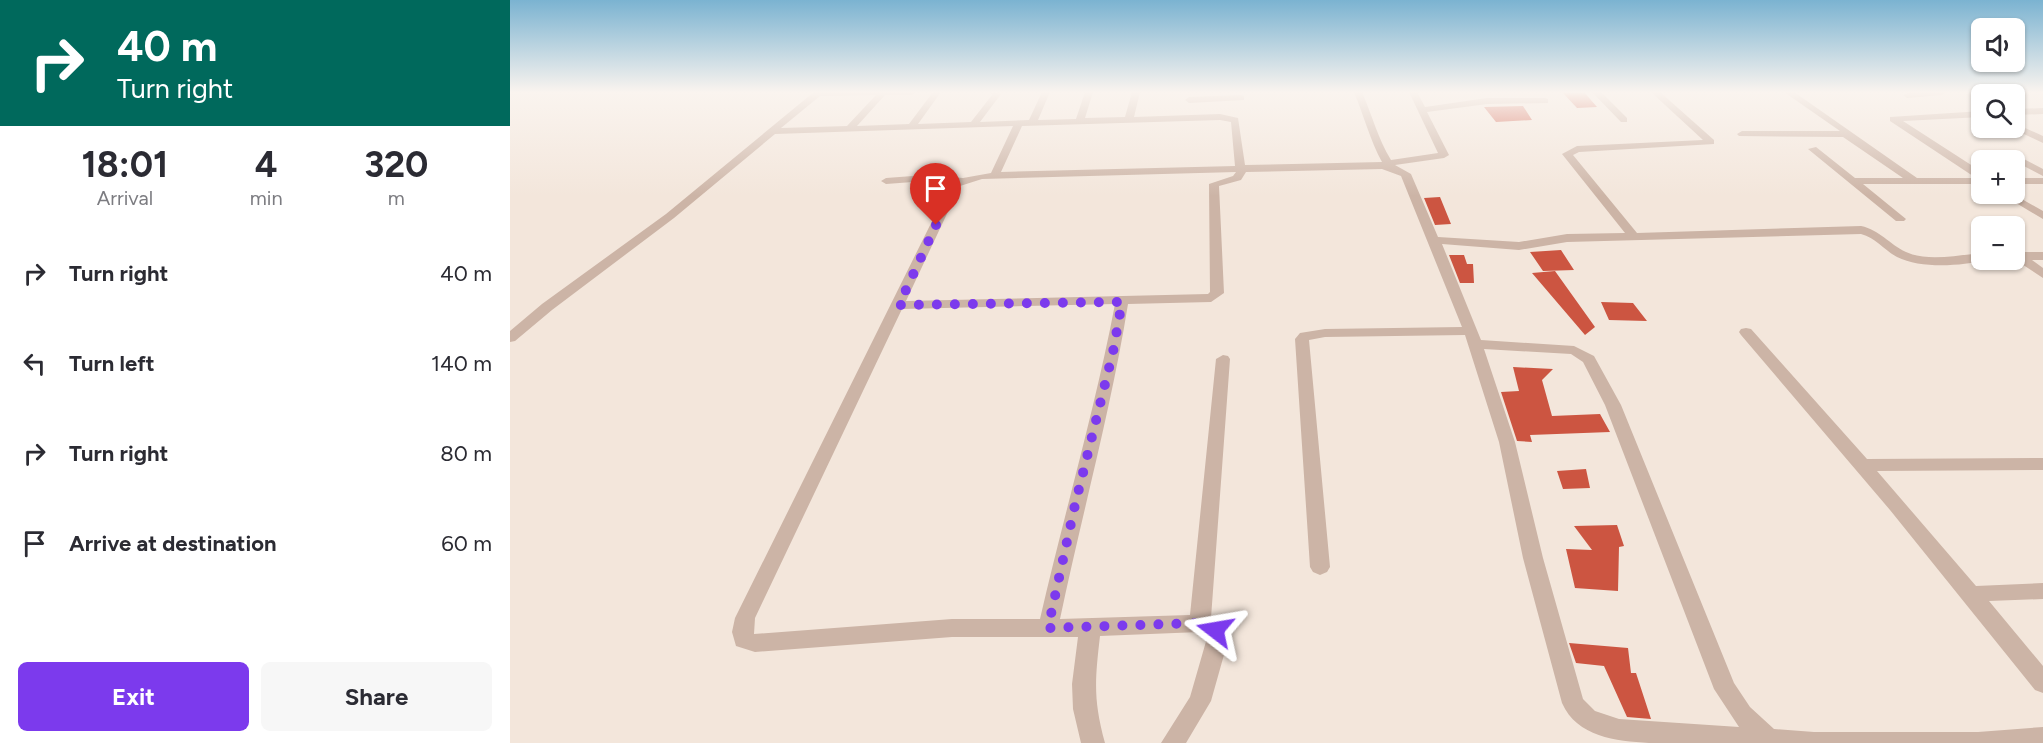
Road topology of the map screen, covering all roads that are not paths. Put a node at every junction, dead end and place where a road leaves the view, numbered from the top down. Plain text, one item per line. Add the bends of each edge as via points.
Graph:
1 (778, 127) edge
2 (851, 127) joint
3 (871, 127) edge
4 (1017, 127) edge
5 (1236, 127) edge
6 (1372, 127) edge
7 (1430, 127) edge
8 (1694, 127) edge
9 (1840, 127) edge
10 (1904, 127) edge
11 (773, 131) junction
12 (2025, 131) edge
13 (1742, 134) dead end
14 (1845, 134) junction
15 (2043, 140) edge
16 (1813, 149) dead end
17 (2025, 163) edge
18 (1388, 164) junction
19 (1240, 169) junction
20 (1971, 172) edge
21 (2043, 173) edge
22 (995, 176) junction
23 (1971, 179) edge
24 (886, 180) dead end
25 (1852, 180) junction
26 (961, 181) junction
27 (1915, 181) junction
28 (2025, 181) edge
29 (2043, 182) edge
30 (2023, 204) edge
31 (2043, 216) edge
32 (1900, 219) dead end
33 (1634, 237) junction
34 (1434, 240) junction
35 (2025, 256) edge
36 (2043, 256) edge
37 (1971, 257) edge
38 (2025, 262) edge
39 (2043, 274) edge
40 (1122, 302) junction
41 (899, 305) junction
42 (1746, 332) dead end
43 (1472, 337) junction
44 (510, 338) edge
45 (1223, 359) dead end
46 (2043, 464) edge
47 (1863, 465) junction
48 (1320, 567) dead end
49 (2043, 591) edge
50 (1971, 594) junction
51 (1200, 623) junction
52 (1090, 627) junction
53 (1048, 628) junction
54 (2043, 683) edge
55 (2043, 738) edge
56 (1770, 741) junction
57 (1093, 743) edge
58 (1173, 743) edge
59 (1814, 743) edge
60 (1978, 743) edge

1 - 11 street
2 - 3 street
2 - 11 street
4 - 22 street
5 - 19 street
6 - 18 street
7 - 18 street via 1444,155
8 - 33 street via 1711,142 1577,149 1567,154
9 - 14 street
10 - 20 street
11 - 44 street via 670,216
12 - 15 street
13 - 14 street
14 - 27 street
16 - 25 street
17 - 21 street
18 - 19 street
18 - 34 street via 1406,174
19 - 22 street
19 - 40 street via 1240,176 1214,184 1215,296
22 - 26 street
23 - 27 street
24 - 26 street
25 - 27 street
25 - 32 street
26 - 41 street via 945,205
28 - 29 street
30 - 31 street
33 - 34 street via 1567,238 1519,246
33 - 37 street via 1861,230 1873,232 1897,252 1915,258
34 - 43 street
35 - 36 street
38 - 39 street
40 - 41 street
40 - 53 street
41 - 53 street via 745,618 744,640 778,642 951,628
42 - 47 street
43 - 48 street via 1325,333 1302,339
43 - 56 street via 1575,350 1589,359 1613,405 1725,689
43 - 56 street via 1507,442 1533,560 1573,703 1580,715 1619,730
45 - 51 street
46 - 47 street
47 - 50 street
49 - 50 street
50 - 54 street
51 - 52 street
51 - 58 street via 1212,627 1218,637 1200,701
52 - 53 street
52 - 57 street via 1083,684 1084,709
55 - 60 street
56 - 59 street
59 - 60 street

